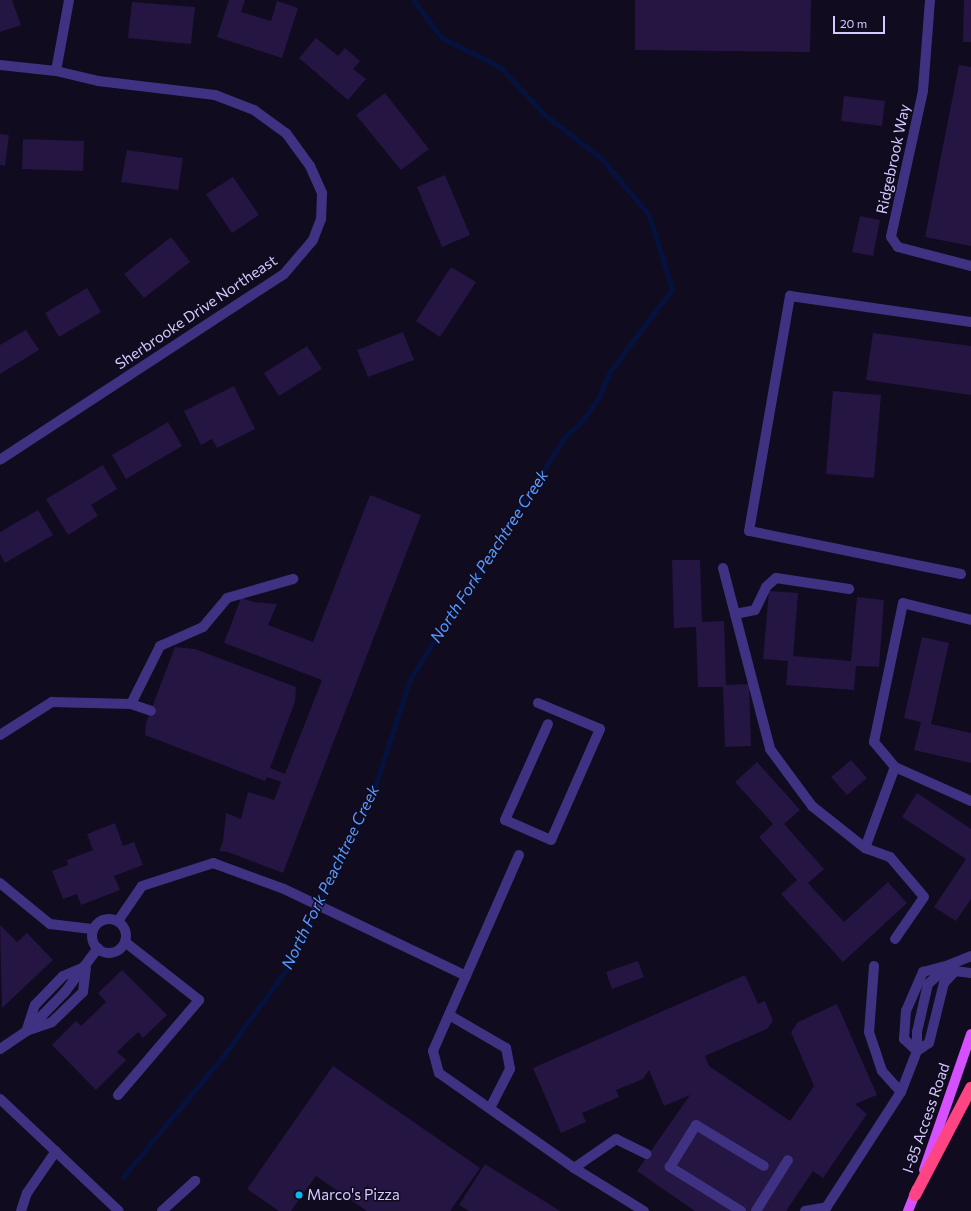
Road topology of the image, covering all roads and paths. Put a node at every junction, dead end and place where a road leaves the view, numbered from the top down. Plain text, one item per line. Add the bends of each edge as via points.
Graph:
1 (69, 0) edge
2 (930, 0) edge
3 (0, 65) edge
4 (56, 71) junction
5 (971, 266) edge
6 (971, 322) edge
7 (0, 460) edge
8 (723, 568) dead end
9 (961, 574) dead end
10 (293, 579) dead end
11 (849, 589) dead end
12 (735, 614) junction
13 (971, 620) edge
14 (538, 703) dead end
15 (131, 704) junction
16 (150, 711) dead end
17 (548, 724) dead end
18 (0, 734) edge
19 (895, 768) junction
20 (971, 801) edge
21 (865, 848) junction
22 (519, 855) dead end
23 (0, 883) edge
24 (118, 921) junction
25 (92, 929) junction
26 (894, 939) dead end
27 (125, 942) junction
28 (98, 948) junction
29 (971, 956) edge
30 (949, 965) junction
31 (874, 966) dead end
32 (971, 973) edge
33 (466, 976) junction
34 (906, 1011) junction
35 (921, 1012) junction
36 (450, 1015) junction
37 (934, 1017) junction
38 (971, 1034) edge
39 (0, 1049) edge
40 (917, 1051) junction
41 (971, 1088) edge
42 (901, 1092) junction
43 (118, 1095) dead end
44 (0, 1098) edge
45 (490, 1108) junction
46 (56, 1151) junction
47 (647, 1154) dead end
48 (788, 1160) dead end
49 (764, 1166) dead end
50 (574, 1168) junction
51 (195, 1181) dead end
52 (915, 1195) junction
53 (826, 1209) edge
54 (21, 1211) edge
55 (119, 1211) edge
56 (162, 1211) edge
57 (644, 1211) edge
58 (741, 1211) edge
59 (756, 1211) edge
60 (805, 1211) edge
61 (908, 1211) edge

1 - 4 street
2 - 5 street, Ridgebrook Way via 923,91 891,237 898,247
3 - 4 street, Sherbrooke Drive Northeast
4 - 7 street, Sherbrooke Drive Northeast via 98,81 215,96 254,110 286,133 310,166 322,193 321,219 313,240 284,274
6 - 9 street via 790,296 749,531
8 - 12 street
10 - 15 street via 227,598 203,626 160,646
11 - 12 street via 776,578 766,587 755,610
12 - 21 street via 770,749 812,806
13 - 19 street via 903,603 874,742
14 - 17 street via 600,729 551,840 505,820
15 - 16 street
15 - 18 street via 52,702
19 - 20 street
19 - 21 street
21 - 26 street via 890,857 924,897
22 - 33 street
23 - 25 street via 50,924
24 - 25 street via 102,920
24 - 27 street via 125,930
24 - 33 street via 142,886 213,863 284,889
25 - 28 street via 92,939
27 - 28 street via 112,952
27 - 43 street via 199,1000
28 - 39 street via 72,985 27,1031
29 - 30 street
30 - 34 street via 923,972
30 - 35 street via 928,984
31 - 42 street via 869,1032 882,1071
32 - 37 street via 955,971 944,983
33 - 36 street
34 - 35 street
34 - 40 street via 904,1039
35 - 37 street
35 - 40 street
36 - 45 street via 433,1050 439,1073
36 - 45 street via 506,1048 510,1069
37 - 40 street via 929,1043
38 - 52 main road, I-85 Access Road
40 - 42 street
41 - 52 highway
42 - 53 street
44 - 46 street
45 - 50 street
46 - 54 street via 27,1193
46 - 55 street
47 - 50 street via 616,1139
48 - 59 street
49 - 58 street via 696,1126 670,1167
50 - 57 street
51 - 56 street
52 - 61 main road, I-85 Access Road
53 - 60 street

